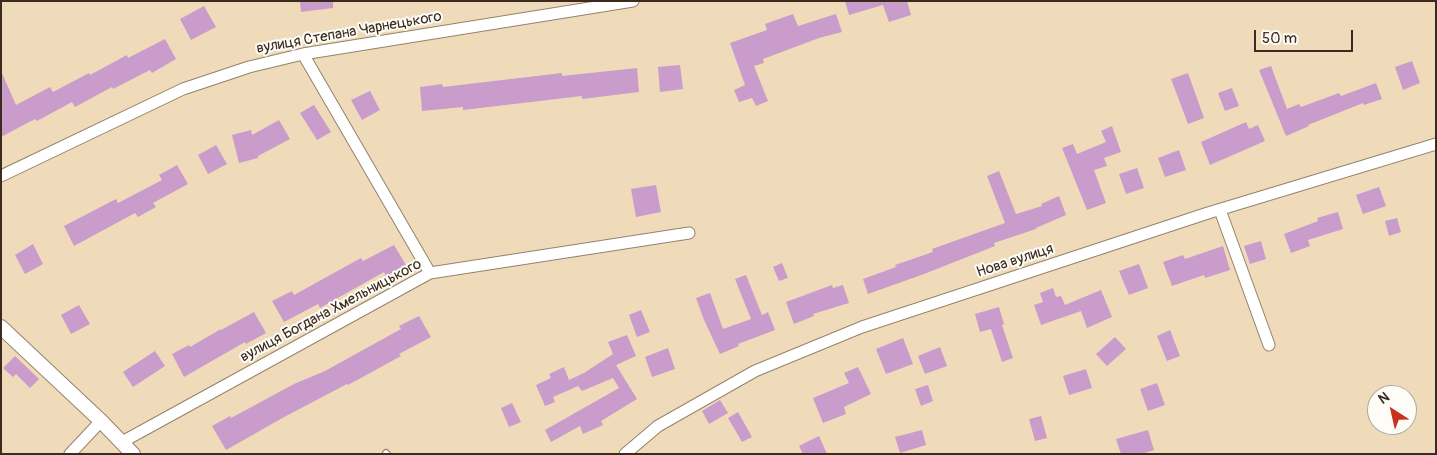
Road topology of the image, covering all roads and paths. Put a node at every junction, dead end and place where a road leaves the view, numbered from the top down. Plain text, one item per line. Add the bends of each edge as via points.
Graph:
1 (633, 1) edge
2 (303, 54) junction
3 (1436, 144) edge
4 (1, 176) edge
5 (1220, 210) junction
6 (689, 233) dead end
7 (430, 273) junction
8 (1, 327) edge
9 (1269, 344) dead end
10 (101, 421) junction
11 (122, 442) junction
12 (70, 454) edge
13 (133, 454) edge
14 (625, 454) edge

1 - 2 street, вулиця Степана Чарнецького
2 - 4 street, вулиця Степана Чарнецького via 249,67 183,89
2 - 7 street
3 - 5 street, Нова вулиця
5 - 9 street
5 - 14 street, Нова вулиця via 862,328 755,371 658,426
6 - 7 street, вулиця Богдана Хмельницького
7 - 11 street, вулиця Богдана Хмельницького
8 - 10 street
10 - 11 street
10 - 12 street
11 - 13 street

